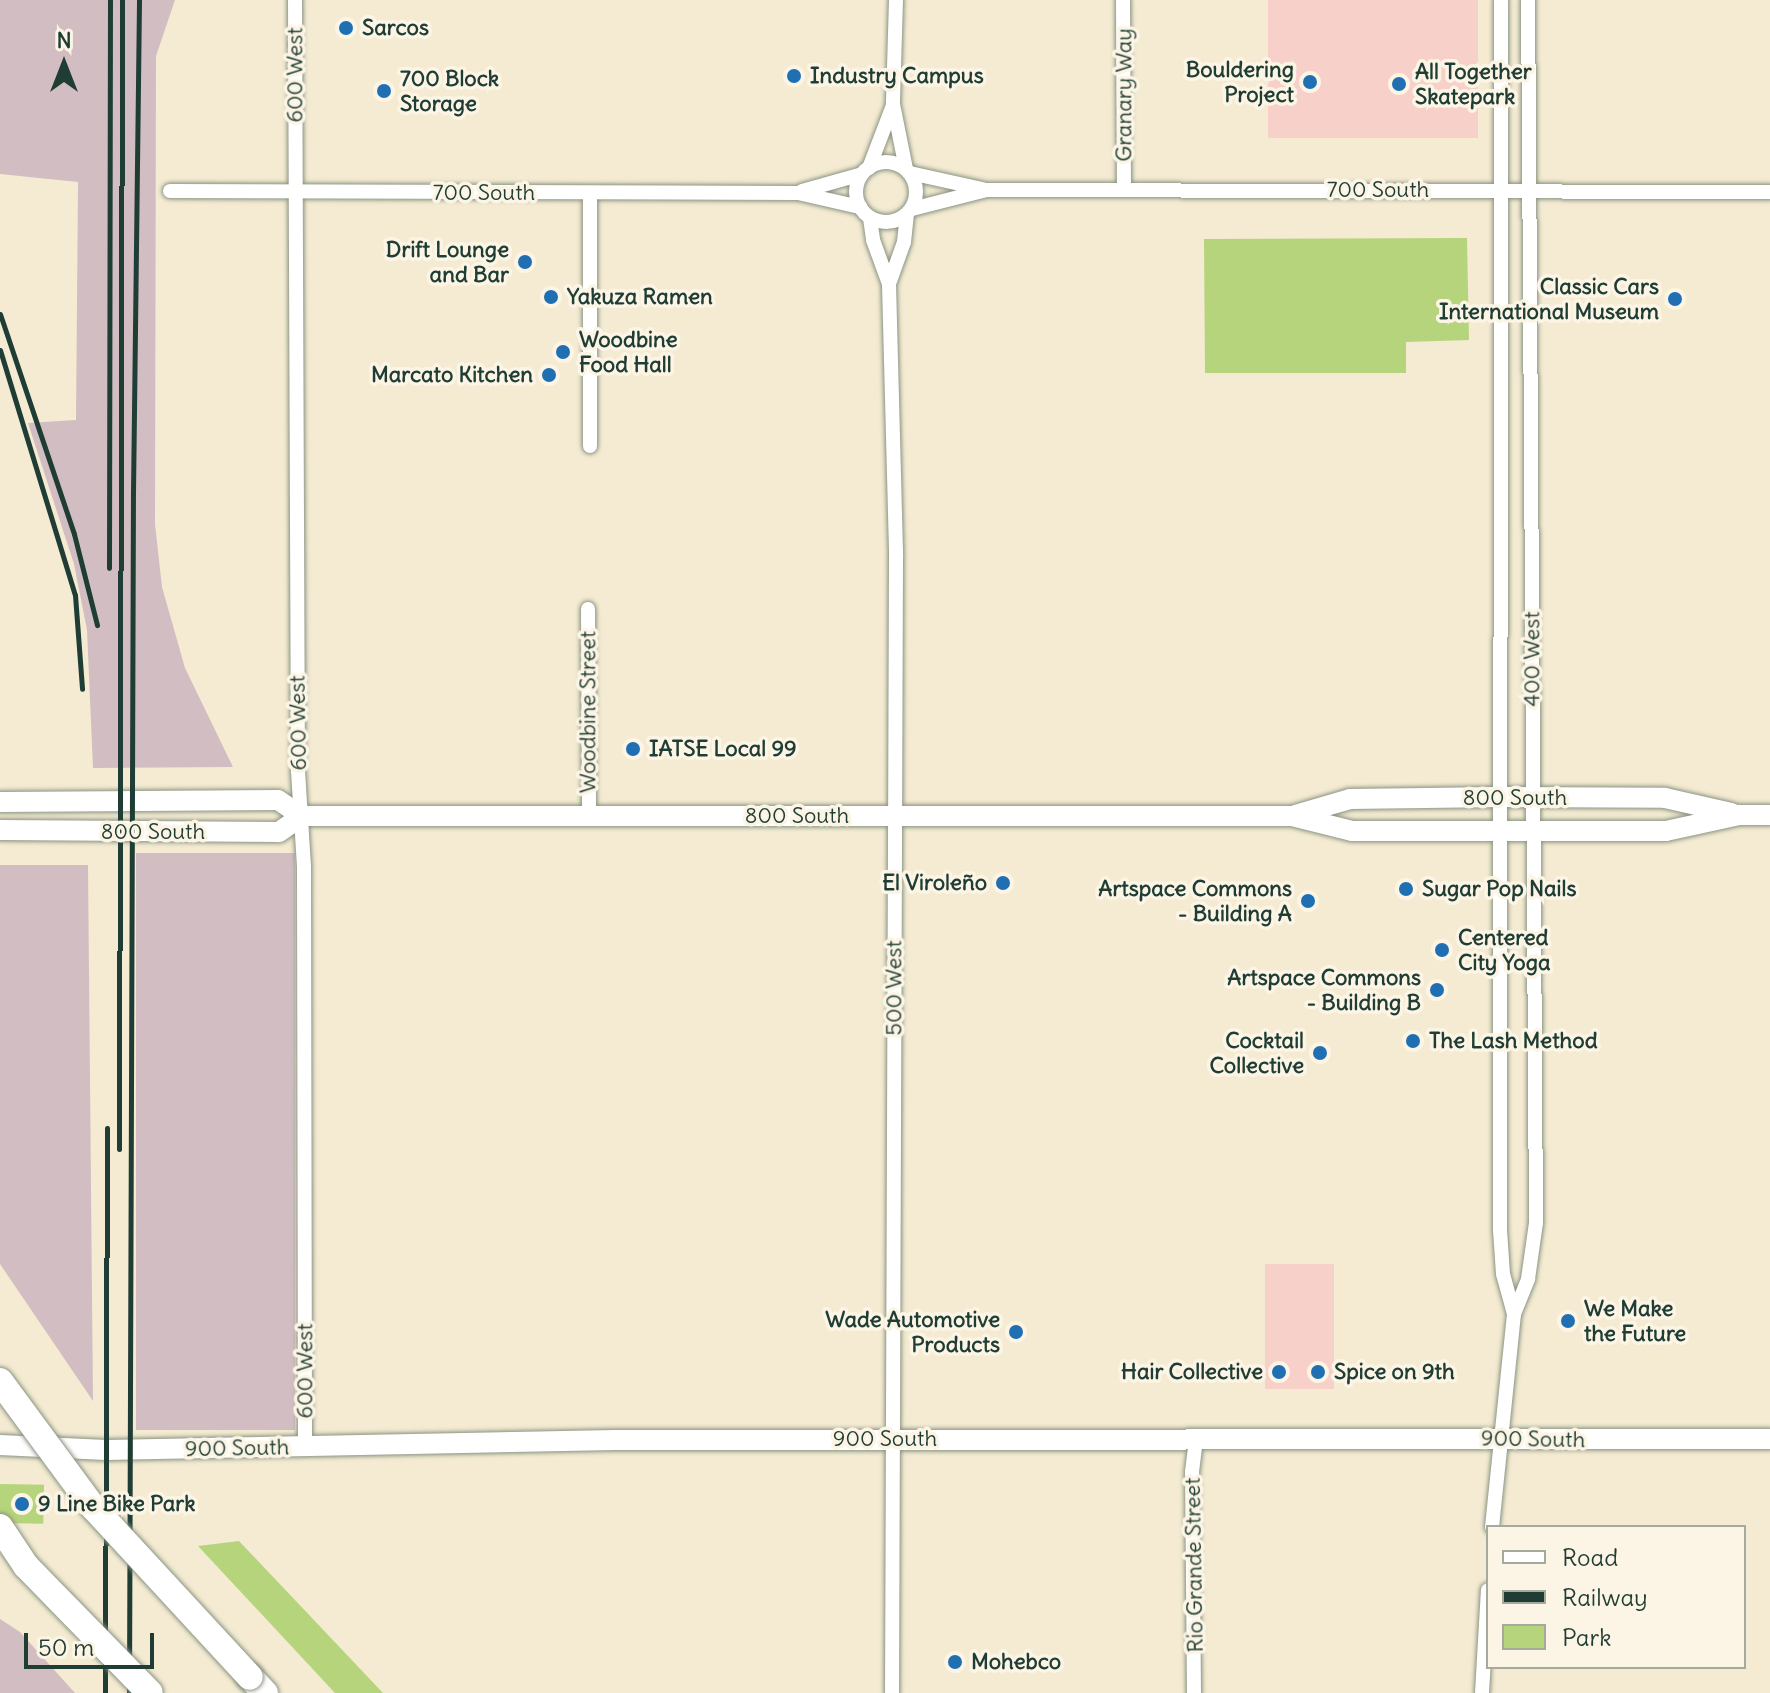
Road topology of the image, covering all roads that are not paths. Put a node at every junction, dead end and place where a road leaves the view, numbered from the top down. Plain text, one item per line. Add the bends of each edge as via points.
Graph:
1 (295, 0) edge
2 (896, 0) edge
3 (1123, 0) edge
4 (1501, 0) edge
5 (1528, 0) edge
6 (893, 104) junction
7 (865, 171) junction
8 (908, 171) junction
9 (986, 190) junction
10 (1124, 190) junction
11 (1501, 190) junction
12 (1532, 190) junction
13 (170, 191) dead end
14 (295, 192) junction
15 (1770, 192) edge
16 (590, 193) junction
17 (798, 193) junction
18 (865, 212) junction
19 (910, 212) junction
20 (889, 284) junction
21 (590, 446) dead end
22 (588, 609) dead end
23 (1500, 797) junction
24 (1533, 797) junction
25 (0, 802) edge
26 (589, 815) junction
27 (1739, 815) junction
28 (1770, 815) edge
29 (302, 816) junction
30 (895, 816) junction
31 (1292, 816) junction
32 (0, 830) edge
33 (1500, 831) junction
34 (1533, 831) junction
35 (1514, 1314) junction
36 (0, 1381) edge
37 (1196, 1438) junction
38 (892, 1439) junction
39 (1501, 1439) junction
40 (1770, 1439) edge
41 (0, 1445) edge
42 (305, 1446) junction
43 (1492, 1525) edge
44 (0, 1527) edge
45 (1486, 1624) edge
46 (257, 1685) edge
47 (150, 1693) edge
48 (892, 1693) edge
49 (1194, 1693) edge
50 (1482, 1693) edge

1 - 14 street, 600 West
2 - 6 street
3 - 10 street, Granary Way
4 - 11 street, 400 West
5 - 12 street, 400 West
6 - 7 street
6 - 8 street
7 - 8 street via 887,162
7 - 17 street, 700 South
7 - 18 street via 856,193
8 - 9 street, 700 South
8 - 19 street via 916,187
9 - 10 street, 700 South
9 - 19 street, 700 South
10 - 11 street, 700 South
11 - 12 street, 700 South
11 - 23 street, 400 West
12 - 15 street, 700 South
12 - 24 street, 400 West
13 - 14 street, 700 South
14 - 16 street, 700 South
14 - 29 street, 600 West
16 - 17 street, 700 South
16 - 21 street
17 - 18 street, 700 South
18 - 19 street via 888,222
18 - 20 street, 500 West
19 - 20 street, 500 West
20 - 30 street, 500 West
22 - 26 street, Woodbine Street
23 - 24 street, 800 South
23 - 31 street, 800 South via 1350,799
23 - 33 street, 400 West
24 - 27 street, 800 South via 1665,798
24 - 34 street, 400 West
25 - 29 street, 800 South via 278,800
26 - 29 street, 800 South
26 - 30 street, 800 South
27 - 28 street, 800 South
27 - 34 street, 800 South via 1666,831
29 - 32 street, 800 South via 279,832
29 - 42 street, 600 West
30 - 31 street, 800 South
30 - 38 street, 500 West
31 - 33 street, 800 South via 1352,831
33 - 34 street, 800 South
33 - 35 street, 400 West via 1500,1252
34 - 35 street, 400 West via 1535,1242
35 - 39 street, 400 West
36 - 46 highway, bridge via 93,1507
37 - 38 street, 900 South
37 - 39 street, 900 South
37 - 49 street, Rio Grande Street
38 - 42 street, 900 South
38 - 48 street, 500 West
39 - 40 street, 900 South
39 - 43 street, 400 West
41 - 42 street, 900 South via 106,1450
44 - 47 highway, bridge via 26,1566
45 - 50 street

